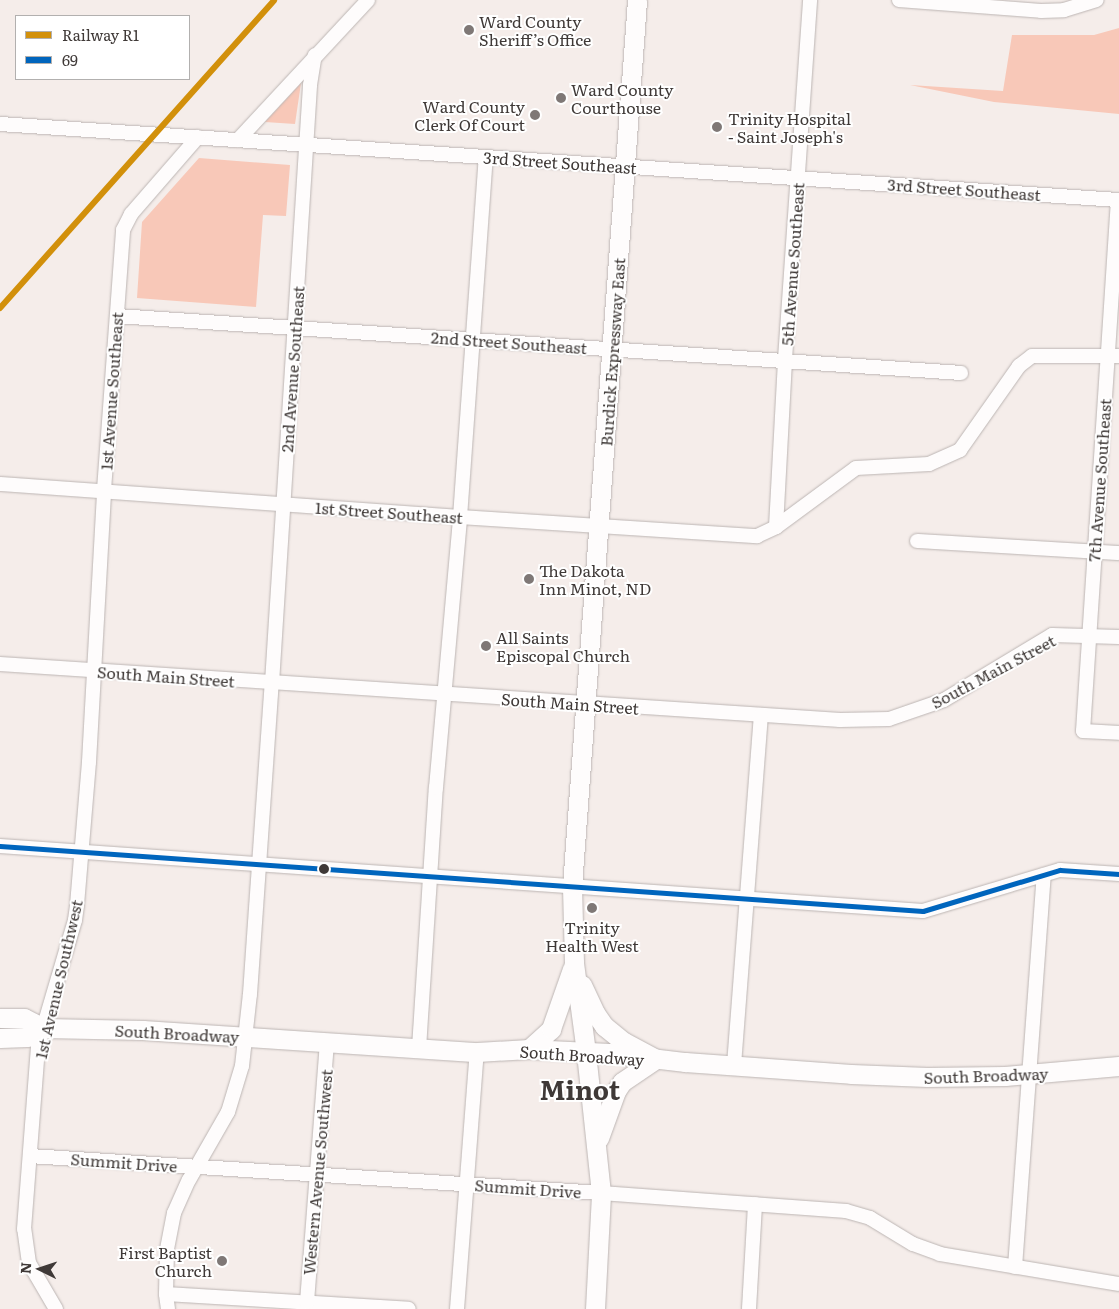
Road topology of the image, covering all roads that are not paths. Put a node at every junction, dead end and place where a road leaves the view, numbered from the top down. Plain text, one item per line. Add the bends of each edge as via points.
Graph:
1 (368, 0) edge
2 (637, 0) edge
3 (810, 0) edge
4 (900, 0) edge
5 (1096, 0) edge
6 (1083, 2) edge
7 (315, 55) junction
8 (0, 124) edge
9 (198, 137) junction
10 (238, 140) junction
11 (306, 145) junction
12 (486, 158) junction
13 (625, 166) junction
14 (798, 178) junction
15 (1119, 200) edge
16 (117, 316) junction
17 (295, 328) junction
18 (473, 339) junction
19 (612, 350) junction
20 (1113, 355) edge
21 (785, 360) junction
22 (961, 372) dead end
23 (0, 484) edge
24 (104, 490) junction
25 (283, 503) junction
26 (460, 517) junction
27 (599, 525) junction
28 (776, 527) junction
29 (917, 541) dead end
30 (1095, 553) junction
31 (1119, 553) edge
32 (1088, 634) junction
33 (1119, 637) edge
34 (0, 664) edge
35 (93, 671) junction
36 (272, 683) junction
37 (444, 694) junction
38 (586, 704) junction
39 (761, 715) junction
40 (1119, 733) edge
41 (0, 846) edge
42 (82, 852) junction
43 (259, 865) junction
44 (1119, 874) edge
45 (1044, 875) junction
46 (430, 876) junction
47 (572, 886) junction
48 (748, 898) junction
49 (574, 963) junction
50 (0, 1018) edge
51 (44, 1028) junction
52 (245, 1036) junction
53 (0, 1038) edge
54 (327, 1043) junction
55 (419, 1048) junction
56 (529, 1049) junction
57 (477, 1052) junction
58 (586, 1052) junction
59 (656, 1059) junction
60 (734, 1065) junction
61 (1119, 1066) edge
62 (1029, 1076) junction
63 (598, 1152) junction
64 (30, 1156) junction
65 (197, 1167) junction
66 (317, 1174) junction
67 (467, 1184) junction
68 (601, 1192) junction
69 (755, 1204) junction
70 (1015, 1267) junction
71 (1119, 1284) edge
72 (166, 1294) junction
73 (307, 1302) junction
74 (56, 1309) edge
75 (168, 1309) edge
76 (409, 1309) edge
77 (457, 1309) edge
78 (594, 1309) edge
79 (749, 1309) edge

1 - 7 street
2 - 13 main road, Burdick Expressway East
3 - 14 street, 5th Avenue Southeast
4 - 6 street via 1041,11 1064,10
5 - 6 street
7 - 10 street
7 - 11 street, 2nd Avenue Southeast
8 - 9 street, 3rd Street Southeast
9 - 10 street, 3rd Street Southeast
9 - 16 street, 1st Avenue Southeast via 131,214 123,230
10 - 11 street, 3rd Street Southeast
11 - 12 street, 3rd Street Southeast
11 - 17 street, 2nd Avenue Southeast
12 - 13 street, 3rd Street Southeast
12 - 18 street
13 - 14 street, 3rd Street Southeast
13 - 19 main road, Burdick Expressway East
14 - 15 street, 3rd Street Southeast
14 - 21 street, 5th Avenue Southeast
15 - 20 street, 7th Avenue Southeast
16 - 17 street, 2nd Street Southeast
16 - 24 street, 1st Avenue Southeast
17 - 18 street, 2nd Street Southeast
17 - 25 street, 2nd Avenue Southeast
18 - 19 street, 2nd Street Southeast
18 - 26 street
19 - 21 street, 2nd Street Southeast
19 - 27 main road, Burdick Expressway East
20 - 28 street, 1st Street Southeast via 1032,356 1019,366 960,450 929,464 856,468
20 - 30 street, 7th Avenue Southeast
21 - 22 street, 2nd Street Southeast
21 - 28 street, 5th Avenue Southeast
23 - 24 street, 1st Street Southeast
24 - 25 street, 1st Street Southeast
24 - 35 street, 1st Avenue Southeast
25 - 26 street, 1st Street Southeast
25 - 36 street, 2nd Avenue Southeast
26 - 27 street, 1st Street Southeast
26 - 37 street
27 - 28 street, 1st Street Southeast via 757,536
27 - 38 main road, Burdick Expressway East
29 - 30 street
30 - 31 street
30 - 32 street, 7th Avenue Southeast
32 - 33 street, South Main Street
32 - 39 street, South Main Street via 1052,635 944,700 889,719 840,720
32 - 40 street, 7th Avenue Southeast via 1083,731
34 - 35 street, South Main Street
35 - 36 street, South Main Street
35 - 42 street, 1st Avenue Southwest
36 - 37 street, South Main Street
36 - 43 street, 2nd Avenue Southeast
37 - 38 street, South Main Street
37 - 46 street
38 - 39 street, South Main Street
38 - 47 main road, Burdick Expressway East
39 - 48 street
41 - 42 street
42 - 43 street
42 - 51 street, 1st Avenue Southwest via 75,920
43 - 46 street
43 - 52 street, 2nd Avenue Southeast
44 - 45 street via 1060,870
45 - 48 street via 923,911
45 - 62 street
46 - 47 street
46 - 55 street
47 - 48 street
47 - 49 main road, Burdick Expressway East
48 - 60 street
49 - 56 main road via 551,1029
49 - 58 main road
49 - 59 main road via 591,1005 604,1026 624,1042
50 - 51 main road, South Broadway via 24,1018
51 - 52 main road, South Broadway
51 - 53 main road, South Broadway via 26,1037
51 - 64 street, 1st Avenue Southwest via 38,1046
52 - 54 main road, South Broadway
52 - 65 street, 2nd Avenue Southeast via 242,1066 228,1112
54 - 55 main road, South Broadway
54 - 66 street, Western Avenue Southwest
55 - 57 main road, South Broadway
56 - 57 main road, South Broadway
56 - 58 main road, South Broadway
57 - 67 street
58 - 59 main road, South Broadway
58 - 63 main road
59 - 60 main road, South Broadway
59 - 63 main road via 622,1082 616,1091 600,1131
60 - 62 main road, South Broadway via 927,1077
61 - 62 main road, South Broadway
62 - 70 street
63 - 68 main road
64 - 65 street, Summit Drive
64 - 74 street, 1st Avenue Southwest via 24,1229 26,1252
65 - 66 street, Summit Drive
65 - 72 street, 2nd Avenue Southeast via 172,1221 167,1249
66 - 67 street, Summit Drive
66 - 73 street, Western Avenue Southwest
67 - 68 street, Summit Drive
67 - 77 street
68 - 69 street, Summit Drive
68 - 78 main road
69 - 70 street, Summit Drive via 857,1214 940,1254
69 - 79 street
70 - 71 street, Summit Drive
72 - 73 street
72 - 75 street, 2nd Avenue Southeast
73 - 76 street

